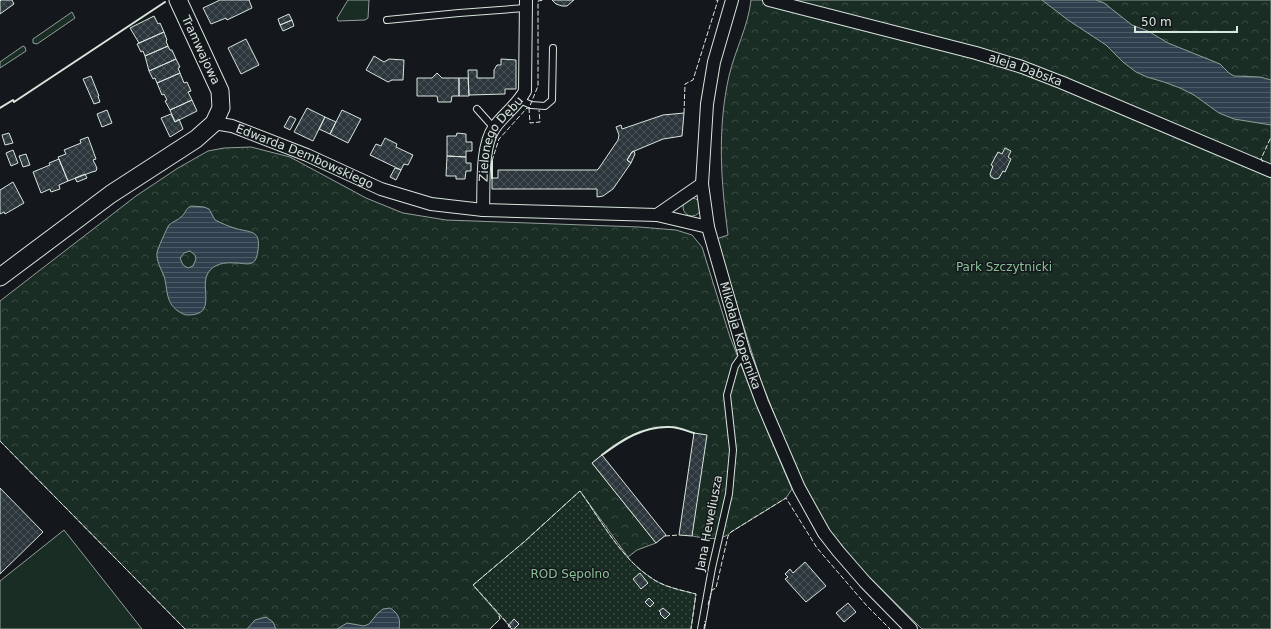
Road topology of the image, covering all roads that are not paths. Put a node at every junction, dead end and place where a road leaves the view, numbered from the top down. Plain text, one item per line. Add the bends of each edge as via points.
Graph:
1 (178, 0) edge
2 (732, 0) edge
3 (769, 0) edge
4 (525, 4) edge
5 (388, 20) dead end
6 (553, 48) dead end
7 (520, 100) junction
8 (477, 109) dead end
9 (214, 123) junction
10 (494, 128) junction
11 (1271, 171) edge
12 (702, 184) junction
13 (483, 210) junction
14 (657, 215) junction
15 (708, 227) junction
16 (0, 277) edge
17 (744, 353) junction
18 (701, 629) edge
19 (911, 629) edge

1 - 9 street, Tramwajowa via 220,91 221,108
2 - 12 street, Mikołaja Kopernika via 714,62 707,104
3 - 11 street, aleja Dąbska via 1022,67
4 - 5 lane
4 - 7 street, Zielonego Dębu via 525,91
6 - 7 lane via 552,100 545,106 531,105
7 - 10 street, Zielonego Dębu
8 - 10 lane
9 - 13 street, Edwarda Dembowskiego via 232,126 307,155 398,195 443,206
9 - 16 street via 196,139 110,194
10 - 13 street, Zielonego Dębu via 486,146
12 - 14 street
12 - 15 street, Mikołaja Kopernika
13 - 14 street, Edwarda Dembowskiego
14 - 15 street, Edwarda Dembowskiego
15 - 17 street, Mikołaja Kopernika
17 - 18 lane, Jana Heweliusza via 735,366 727,395 733,450 729,494 718,535
17 - 19 street, Mikołaja Kopernika via 792,473 813,515 855,571

